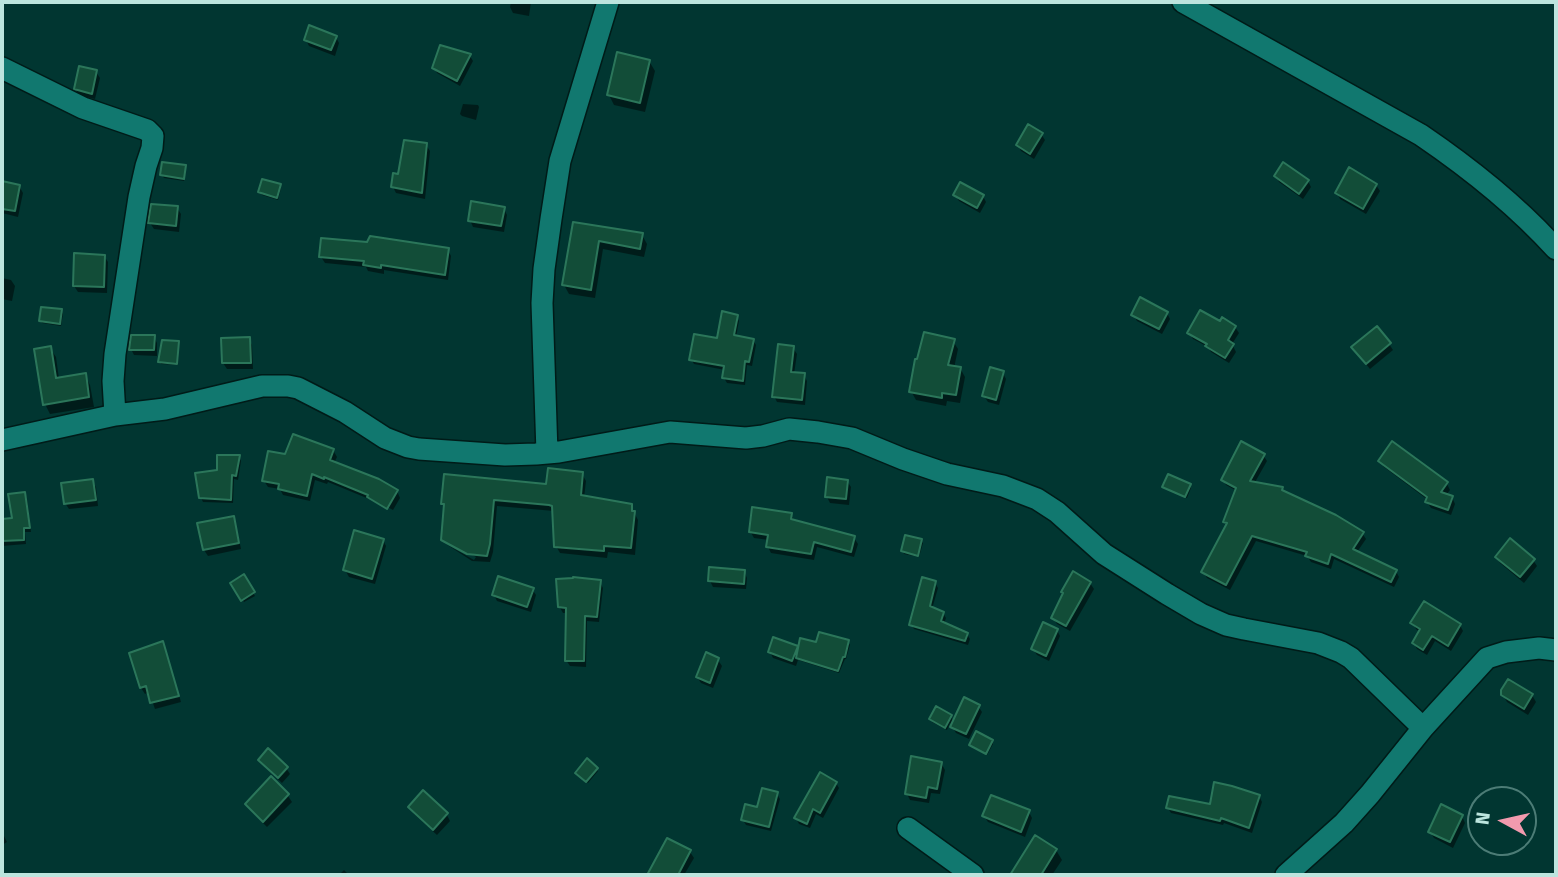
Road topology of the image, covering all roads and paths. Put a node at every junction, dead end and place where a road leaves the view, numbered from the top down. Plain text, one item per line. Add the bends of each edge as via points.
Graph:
1 (608, 2) edge
2 (1183, 2) edge
3 (2, 68) edge
4 (1556, 249) edge
5 (115, 415) junction
6 (2, 440) edge
7 (547, 453) junction
8 (1556, 650) edge
9 (1423, 728) junction
10 (908, 828) dead end
11 (973, 875) edge
12 (1286, 875) edge

1 - 7 street via 560,161 544,269
2 - 4 street via 1421,135 1458,160
3 - 5 street via 83,108 153,134 116,354
5 - 6 street
5 - 7 street via 165,409 262,386 288,386 408,447 505,455
7 - 9 street via 670,432 746,438 797,429 852,438 903,460 1037,499 1104,554 1213,620 1341,652
8 - 9 street via 1539,648 1488,658
9 - 12 street via 1344,823
10 - 11 street

